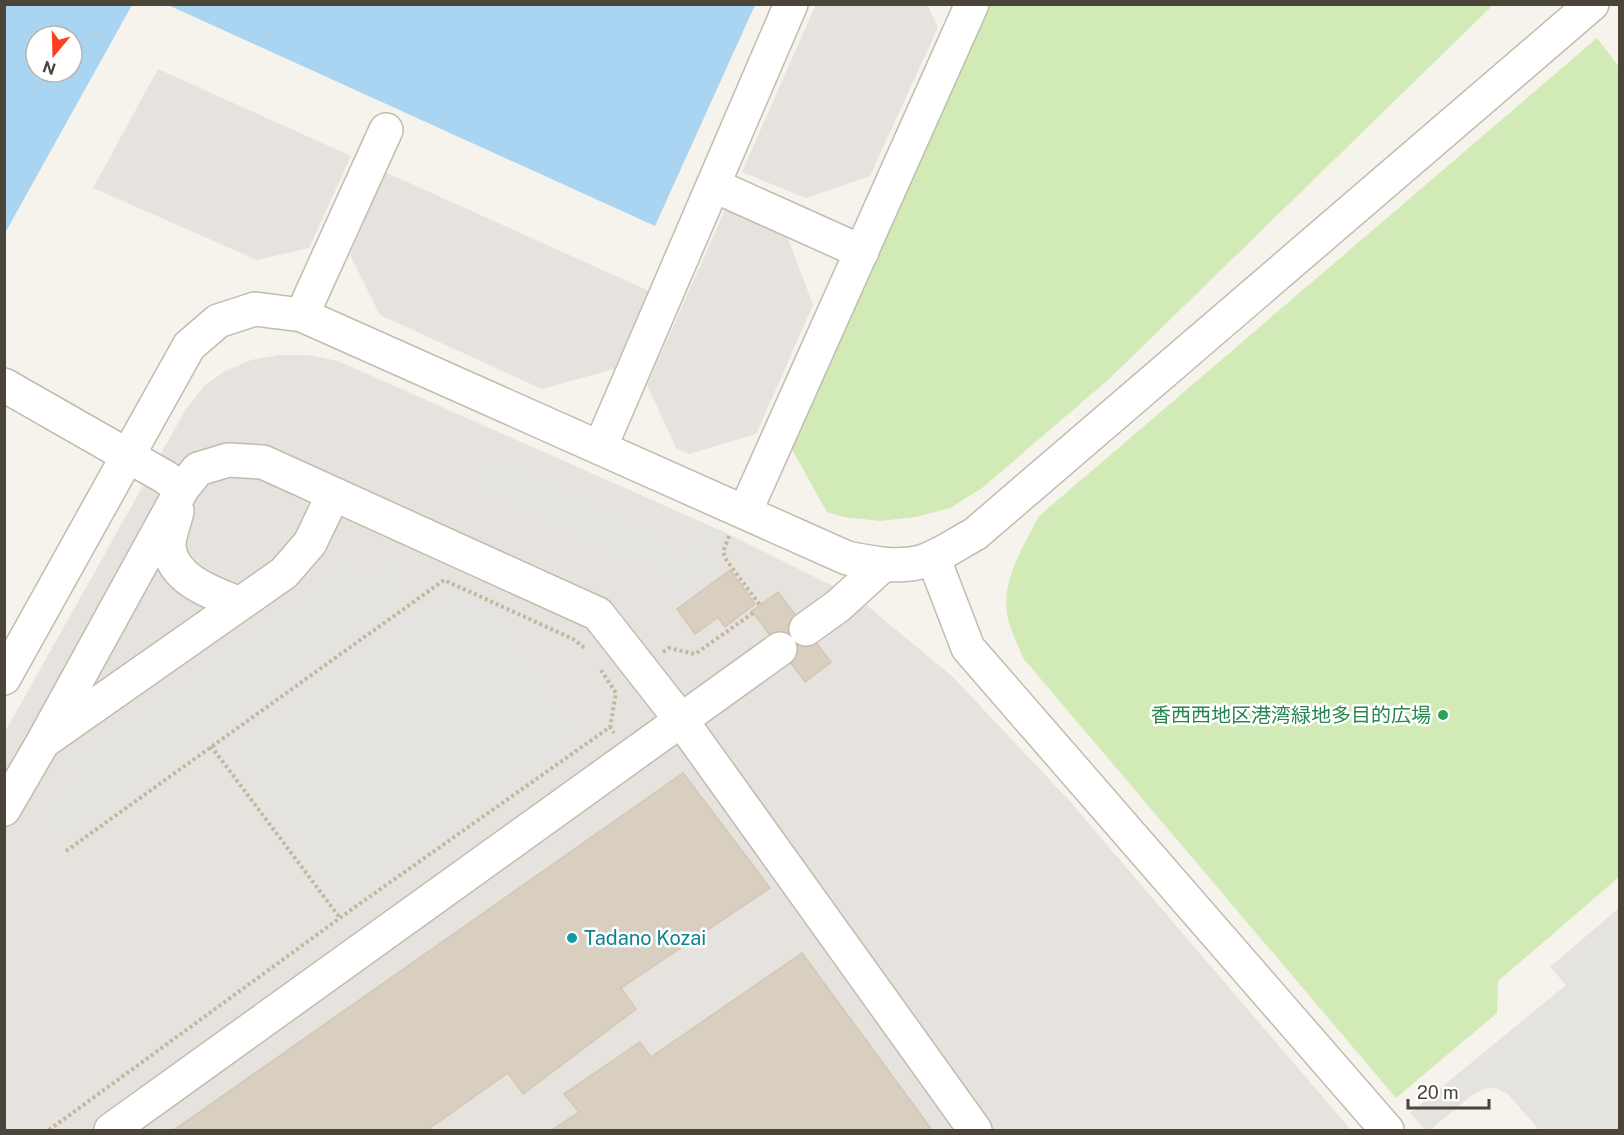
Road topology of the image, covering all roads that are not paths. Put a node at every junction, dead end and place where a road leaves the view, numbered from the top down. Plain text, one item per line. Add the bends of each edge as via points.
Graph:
1 (791, 4) edge
2 (972, 4) edge
3 (1589, 7) edge
4 (386, 130) dead end
5 (713, 185) junction
6 (862, 252) junction
7 (302, 315) junction
8 (4, 385) edge
9 (600, 448) junction
10 (128, 456) junction
11 (182, 489) junction
12 (333, 495) junction
13 (739, 521) junction
14 (933, 557) junction
15 (883, 565) junction
16 (240, 604) junction
17 (806, 629) dead end
18 (780, 649) dead end
19 (4, 678) edge
20 (681, 720) junction
21 (43, 742) junction
22 (4, 809) edge
23 (111, 1131) edge
24 (975, 1131) edge
25 (1388, 1131) edge

1 - 5 street
2 - 6 street
3 - 14 street via 975,534
4 - 7 street
5 - 6 street
5 - 9 street
6 - 13 street
7 - 9 street
7 - 10 street via 255,309 218,321 189,346
8 - 10 street
9 - 13 street
10 - 11 street
10 - 19 street
11 - 12 street via 198,469 228,460 263,462
11 - 16 street via 169,547 180,573 209,592
11 - 21 street
12 - 16 street via 310,543 284,573
12 - 20 street via 598,614
13 - 15 street via 847,558
14 - 15 street
14 - 25 street via 968,648
15 - 17 street
16 - 21 street
18 - 20 street
20 - 23 street
20 - 24 street
21 - 22 street

